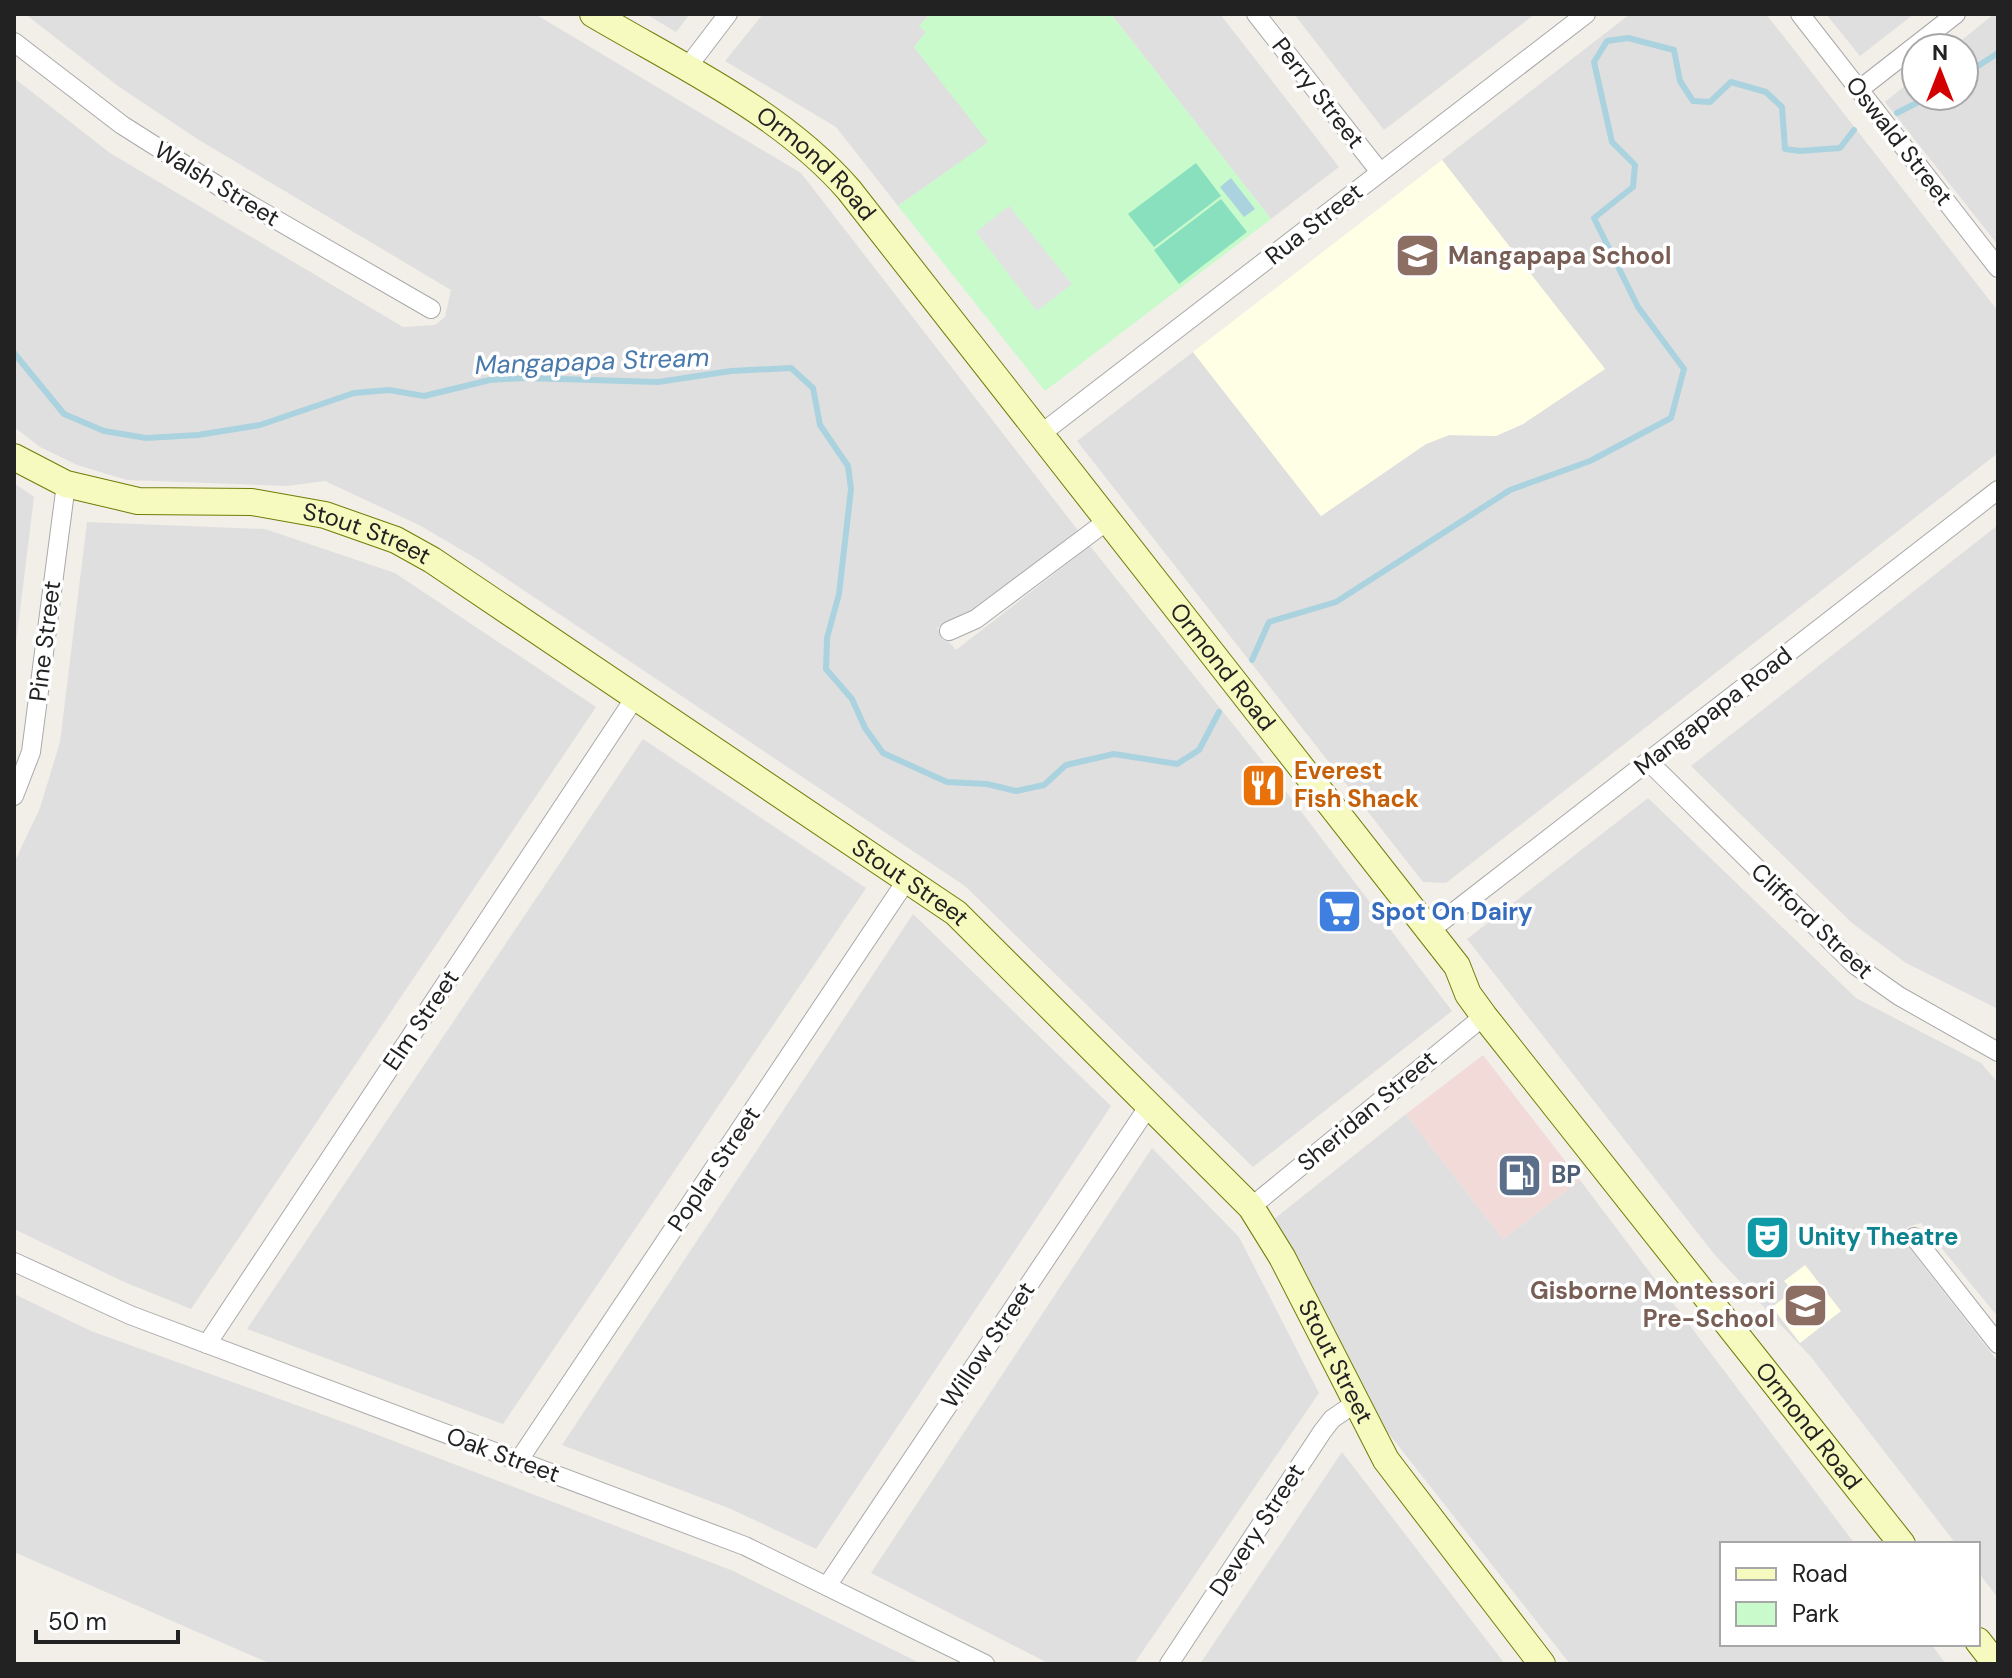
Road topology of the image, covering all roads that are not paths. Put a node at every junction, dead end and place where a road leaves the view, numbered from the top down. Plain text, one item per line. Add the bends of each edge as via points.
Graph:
1 (593, 14) edge
2 (728, 14) edge
3 (1256, 14) edge
4 (1586, 14) edge
5 (1800, 14) edge
6 (1956, 14) edge
7 (14, 42) edge
8 (686, 69) junction
9 (1860, 89) junction
10 (1380, 172) junction
11 (1998, 268) edge
12 (431, 309) dead end
13 (1042, 433) junction
14 (14, 457) edge
15 (66, 484) junction
16 (1998, 490) edge
17 (1107, 521) junction
18 (949, 631) dead end
19 (636, 696) junction
20 (1649, 762) junction
21 (14, 796) edge
22 (908, 878) junction
23 (1428, 932) junction
24 (1484, 1016) junction
25 (1998, 1052) edge
26 (1150, 1104) junction
27 (1251, 1207) junction
28 (1914, 1237) dead end
29 (14, 1262) edge
30 (207, 1344) junction
31 (1998, 1344) edge
32 (1354, 1404) junction
33 (519, 1460) junction
34 (1900, 1542) edge
35 (827, 1586) junction
36 (1980, 1644) edge
37 (985, 1664) edge
38 (1169, 1664) edge
39 (1542, 1664) edge
40 (1996, 1664) edge

1 - 8 main road, Ormond Road
2 - 8 street
3 - 10 street, Perry Street
4 - 10 street, Rua Street
5 - 9 street, Oswald Street
6 - 9 street
7 - 12 street, Walsh Street via 122,125
8 - 13 main road, Ormond Road via 779,126 827,166
9 - 11 street, Oswald Street
10 - 13 street, Rua Street
13 - 17 main road, Ormond Road
14 - 15 main road, Stout Street
15 - 19 main road, Stout Street via 138,501 289,506 364,527 432,560
15 - 21 street, Pine Street via 31,752
16 - 20 street, Mangapapa Road
17 - 18 street via 976,619
17 - 23 main road, Ormond Road
19 - 22 main road, Stout Street
19 - 30 street, Elm Street
20 - 23 street, Mangapapa Road
20 - 25 street, Clifford Street via 1855,965
22 - 26 main road, Stout Street via 956,913
22 - 33 street, Poplar Street
23 - 24 main road, Ormond Road via 1457,966
24 - 27 street, Sheridan Street
24 - 34 main road, Ormond Road
26 - 27 main road, Stout Street
26 - 35 street, Willow Street
27 - 32 main road, Stout Street via 1282,1257
28 - 31 street
29 - 30 street, Oak Street
30 - 33 street, Oak Street
32 - 38 street, Devery Street via 1322,1432
32 - 39 main road, Stout Street via 1398,1477
33 - 35 street, Oak Street via 745,1546
35 - 37 street, Oak Street
36 - 40 main road

